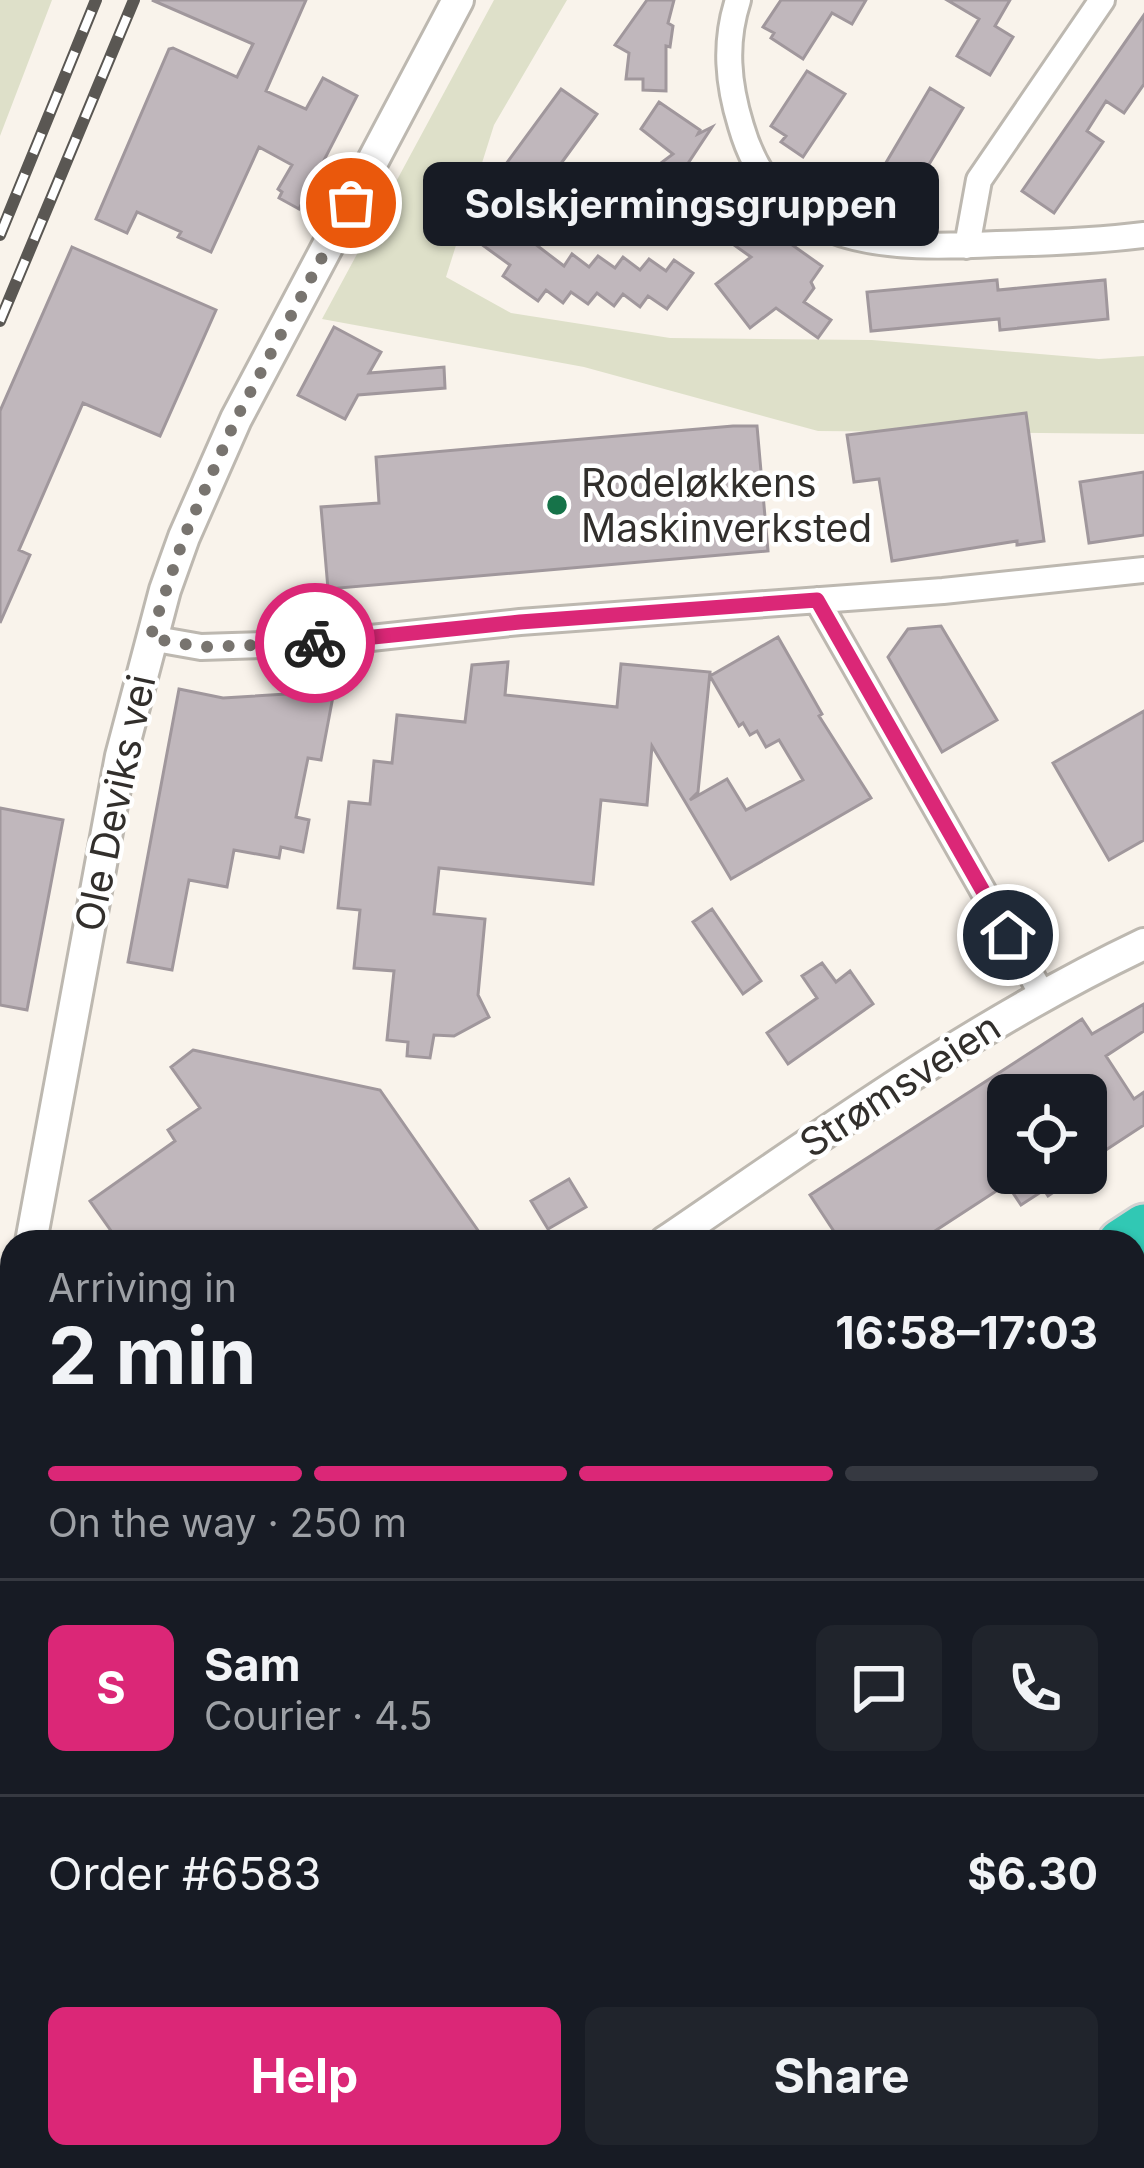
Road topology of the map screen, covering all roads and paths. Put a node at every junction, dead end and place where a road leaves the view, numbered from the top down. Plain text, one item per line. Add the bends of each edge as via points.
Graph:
1 (458, 0) edge
2 (738, 0) edge
3 (1102, 0) edge
4 (1144, 235) edge
5 (967, 246) junction
6 (1144, 570) edge
7 (817, 600) junction
8 (150, 638) junction
9 (1144, 944) edge
10 (1042, 994) junction
11 (33, 1230) edge
12 (682, 1230) edge

1 - 8 street, Ole Deviks vei via 236,419
2 - 5 street via 731,93 745,141 776,194 818,226 871,242
3 - 5 street via 979,180
4 - 5 street
6 - 7 street
7 - 8 street via 324,643 201,647
7 - 10 street
8 - 11 street, Ole Deviks vei
9 - 10 street, Strømsveien
10 - 12 street, Strømsveien

